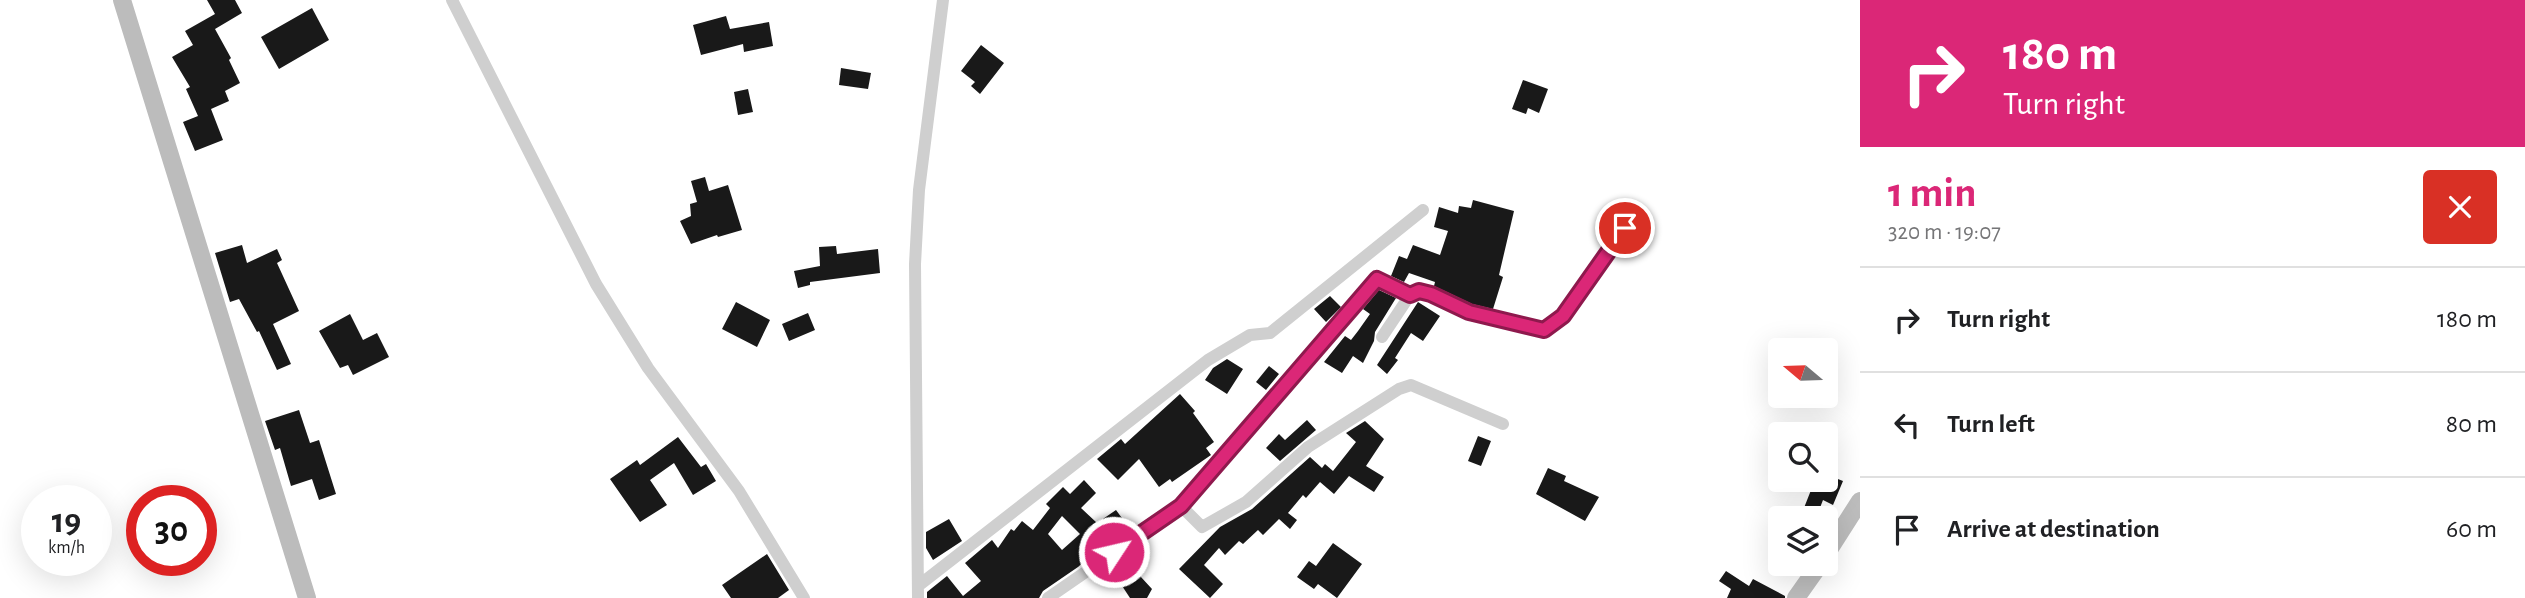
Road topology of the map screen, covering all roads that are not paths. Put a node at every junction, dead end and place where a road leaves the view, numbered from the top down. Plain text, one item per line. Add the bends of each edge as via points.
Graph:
1 (122, 0) edge
2 (452, 0) edge
3 (943, 0) edge
4 (1423, 210) dead end
5 (1625, 228) dead end
6 (1410, 295) junction
7 (1382, 337) dead end
8 (1503, 424) dead end
9 (1860, 501) edge
10 (1181, 506) junction
11 (1838, 536) edge
12 (1812, 576) edge
13 (918, 592) edge
14 (307, 598) edge
15 (804, 598) edge
16 (1048, 598) edge
17 (1796, 598) edge

1 - 14 street
2 - 15 street via 596,284 648,368 739,491
3 - 13 street via 919,190 915,264
4 - 13 street via 1270,333 1250,335 1208,360
5 - 6 street via 1563,316 1544,330 1469,312 1431,294 1419,291
6 - 7 street
6 - 10 street via 1377,279
8 - 10 street via 1410,385 1308,447 1246,502 1202,527
9 - 11 street
10 - 16 street
12 - 17 street

